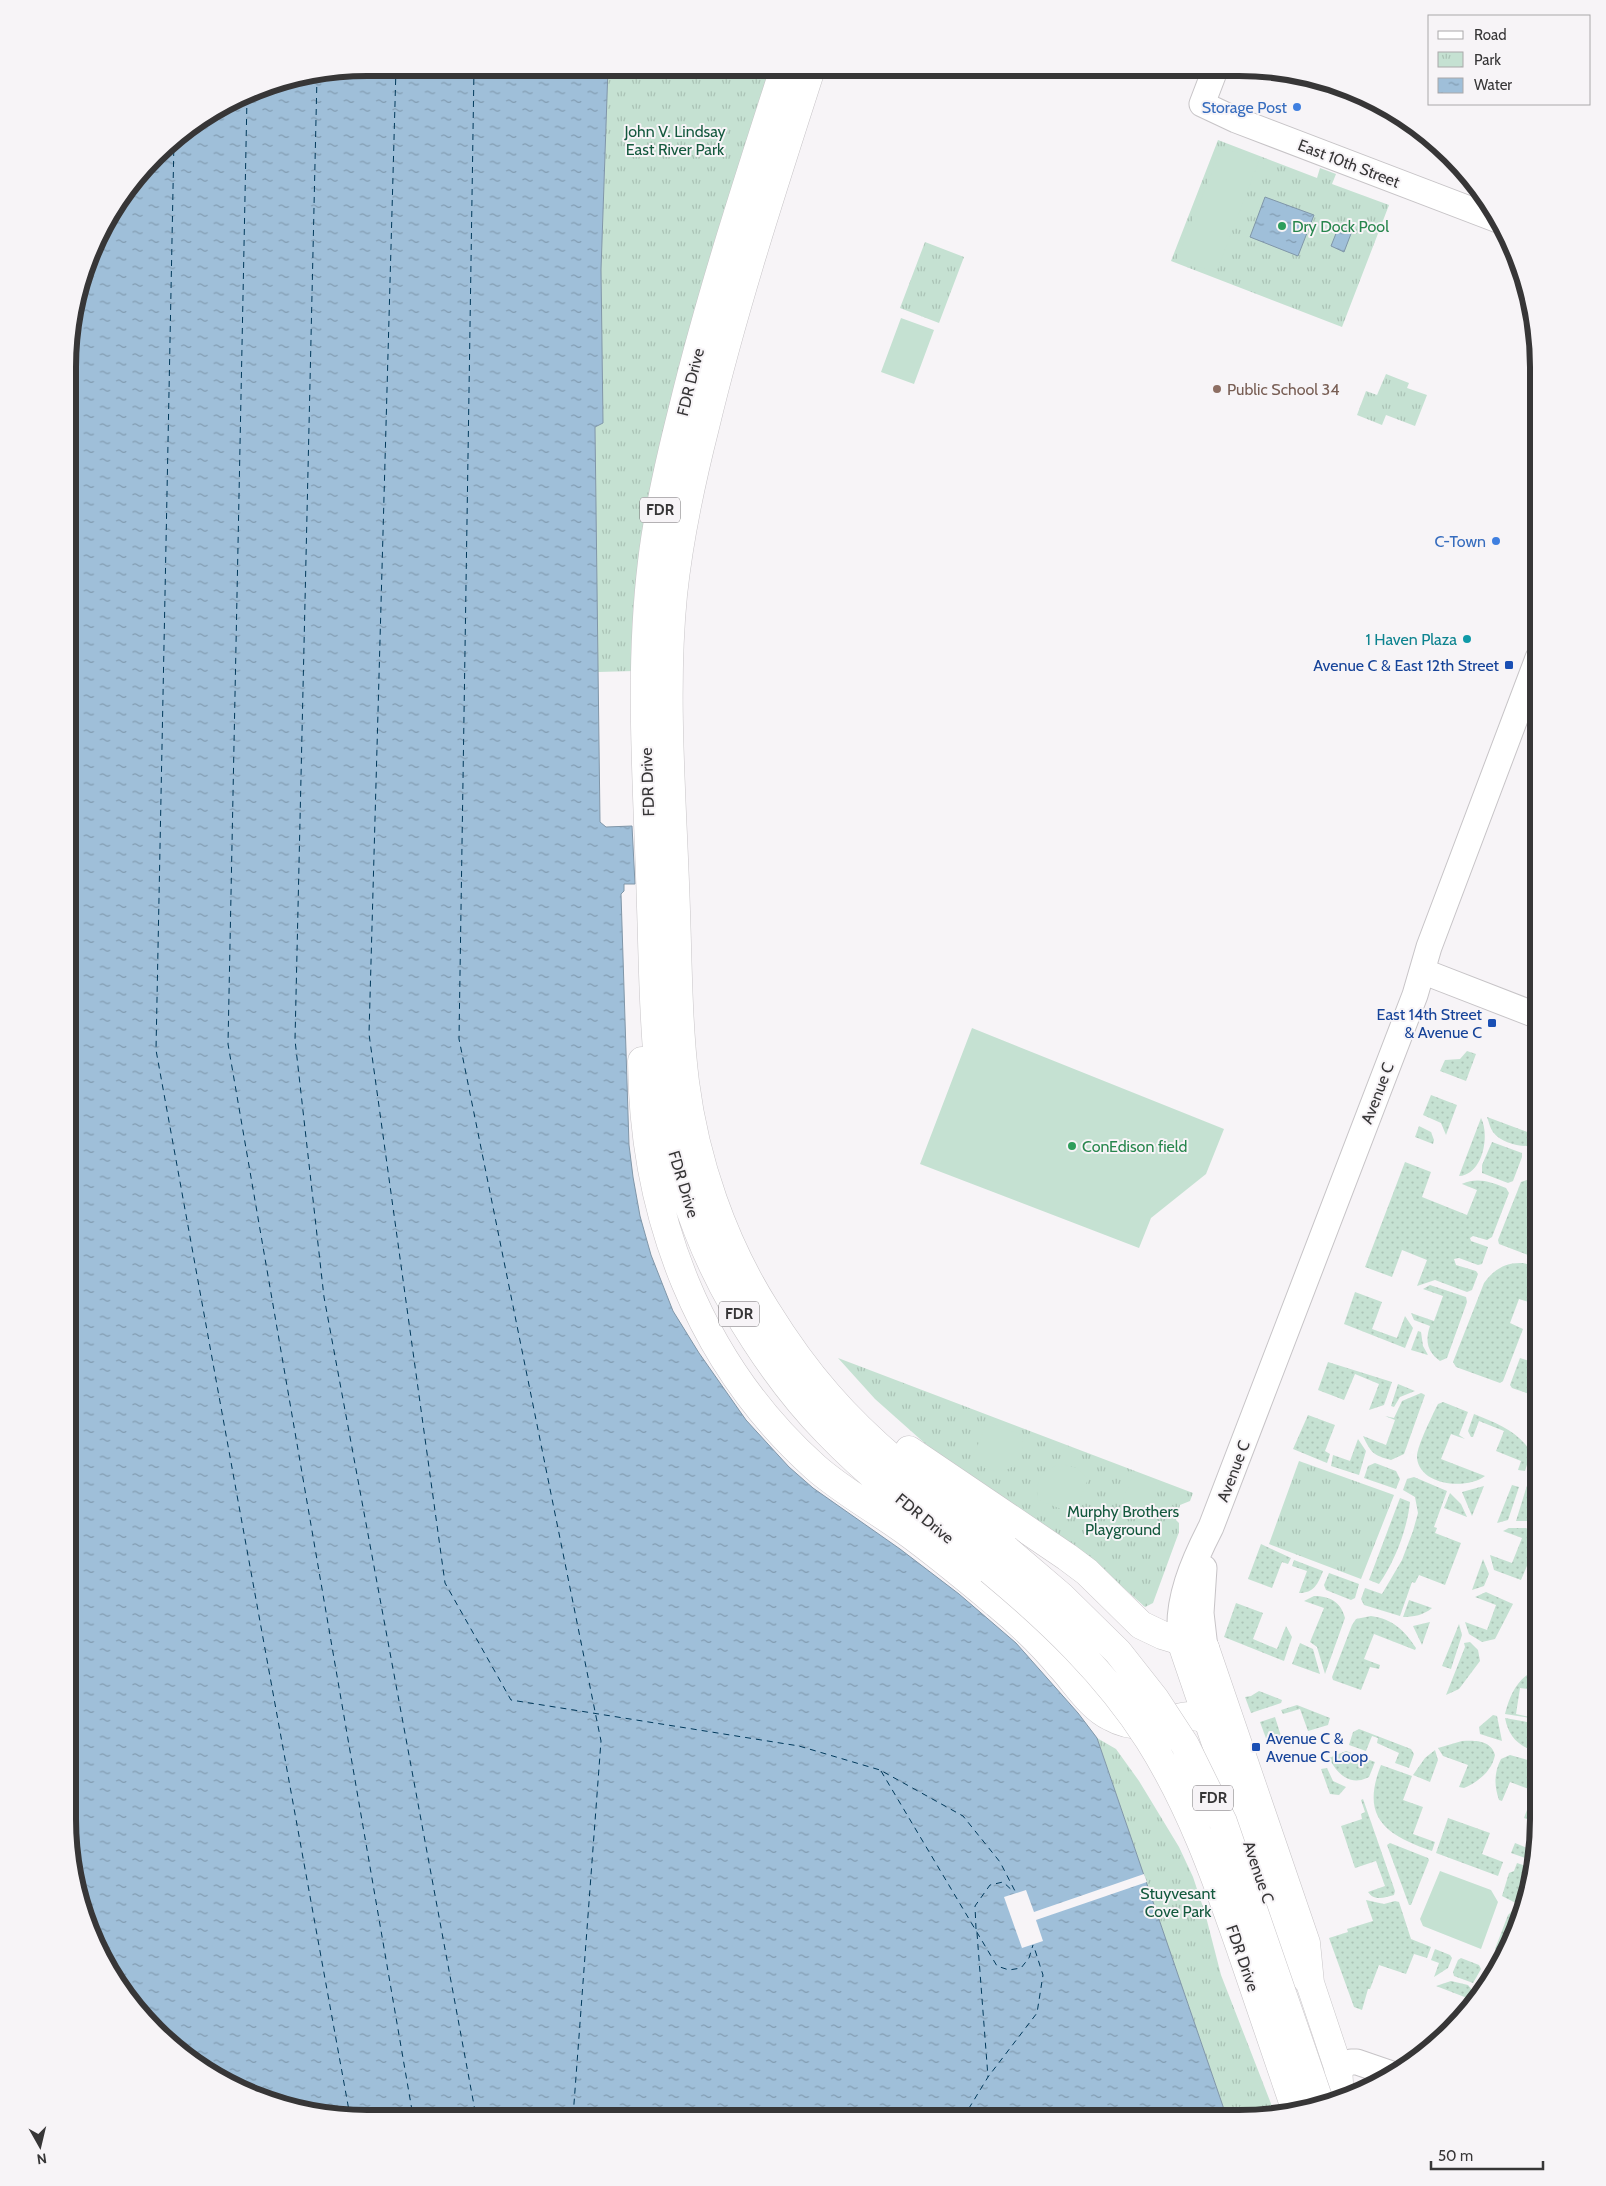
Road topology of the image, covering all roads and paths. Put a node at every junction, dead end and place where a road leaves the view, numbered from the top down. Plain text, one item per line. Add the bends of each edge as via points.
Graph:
1 (782, 76) edge
2 (809, 76) edge
3 (1213, 76) edge
4 (1487, 216) edge
5 (1530, 679) edge
6 (653, 968) junction
7 (1422, 971) junction
8 (1530, 1013) edge
9 (846, 1415) junction
10 (998, 1560) junction
11 (1193, 1644) junction
12 (1207, 1720) junction
13 (1310, 1984) junction
14 (1338, 2067) junction
15 (1384, 2071) edge
16 (1369, 2079) edge
17 (1352, 2087) edge
18 (1339, 2092) edge
19 (1319, 2098) edge
20 (1294, 2104) edge

1 - 6 main road, FDR Drive / FDR via 705,321 666,478 654,551 645,667
2 - 9 main road, FDR Drive / FDR via 728,334 689,494 673,598 670,705 683,1057 690,1110 702,1162 728,1238 752,1286 811,1376
3 - 4 main road, East 10th Street via 1202,104
5 - 7 main road, Avenue C
6 - 10 main road, FDR Drive / FDR via 659,1071 673,1151 698,1229 732,1303 776,1372 828,1433 896,1495
6 - 12 main road via 642,1056 642,1093 656,1196 692,1298 716,1345 749,1392 783,1435 817,1468 926,1546 1012,1616 1102,1712 1121,1722 1143,1725 1184,1716
7 - 8 main road
7 - 11 main road, Avenue C via 1211,1526 1197,1554 1179,1623
9 - 10 main road, FDR Drive / FDR
9 - 11 main road via 898,1442 1051,1545 1087,1572 1141,1625
10 - 19 main road, FDR Drive / FDR, bridge via 1084,1616 1155,1699 1185,1745 1223,1822
10 - 20 main road, FDR Drive / FDR, bridge via 1119,1698 1164,1764 1212,1866
11 - 12 main road, Avenue C
11 - 13 main road, Avenue C via 1306,1943
12 - 13 main road, Avenue C via 1286,1950
13 - 14 main road, Avenue C
14 - 15 main road via 1351,2062
14 - 16 main road
14 - 17 main road, Avenue C
14 - 18 main road, Avenue C

